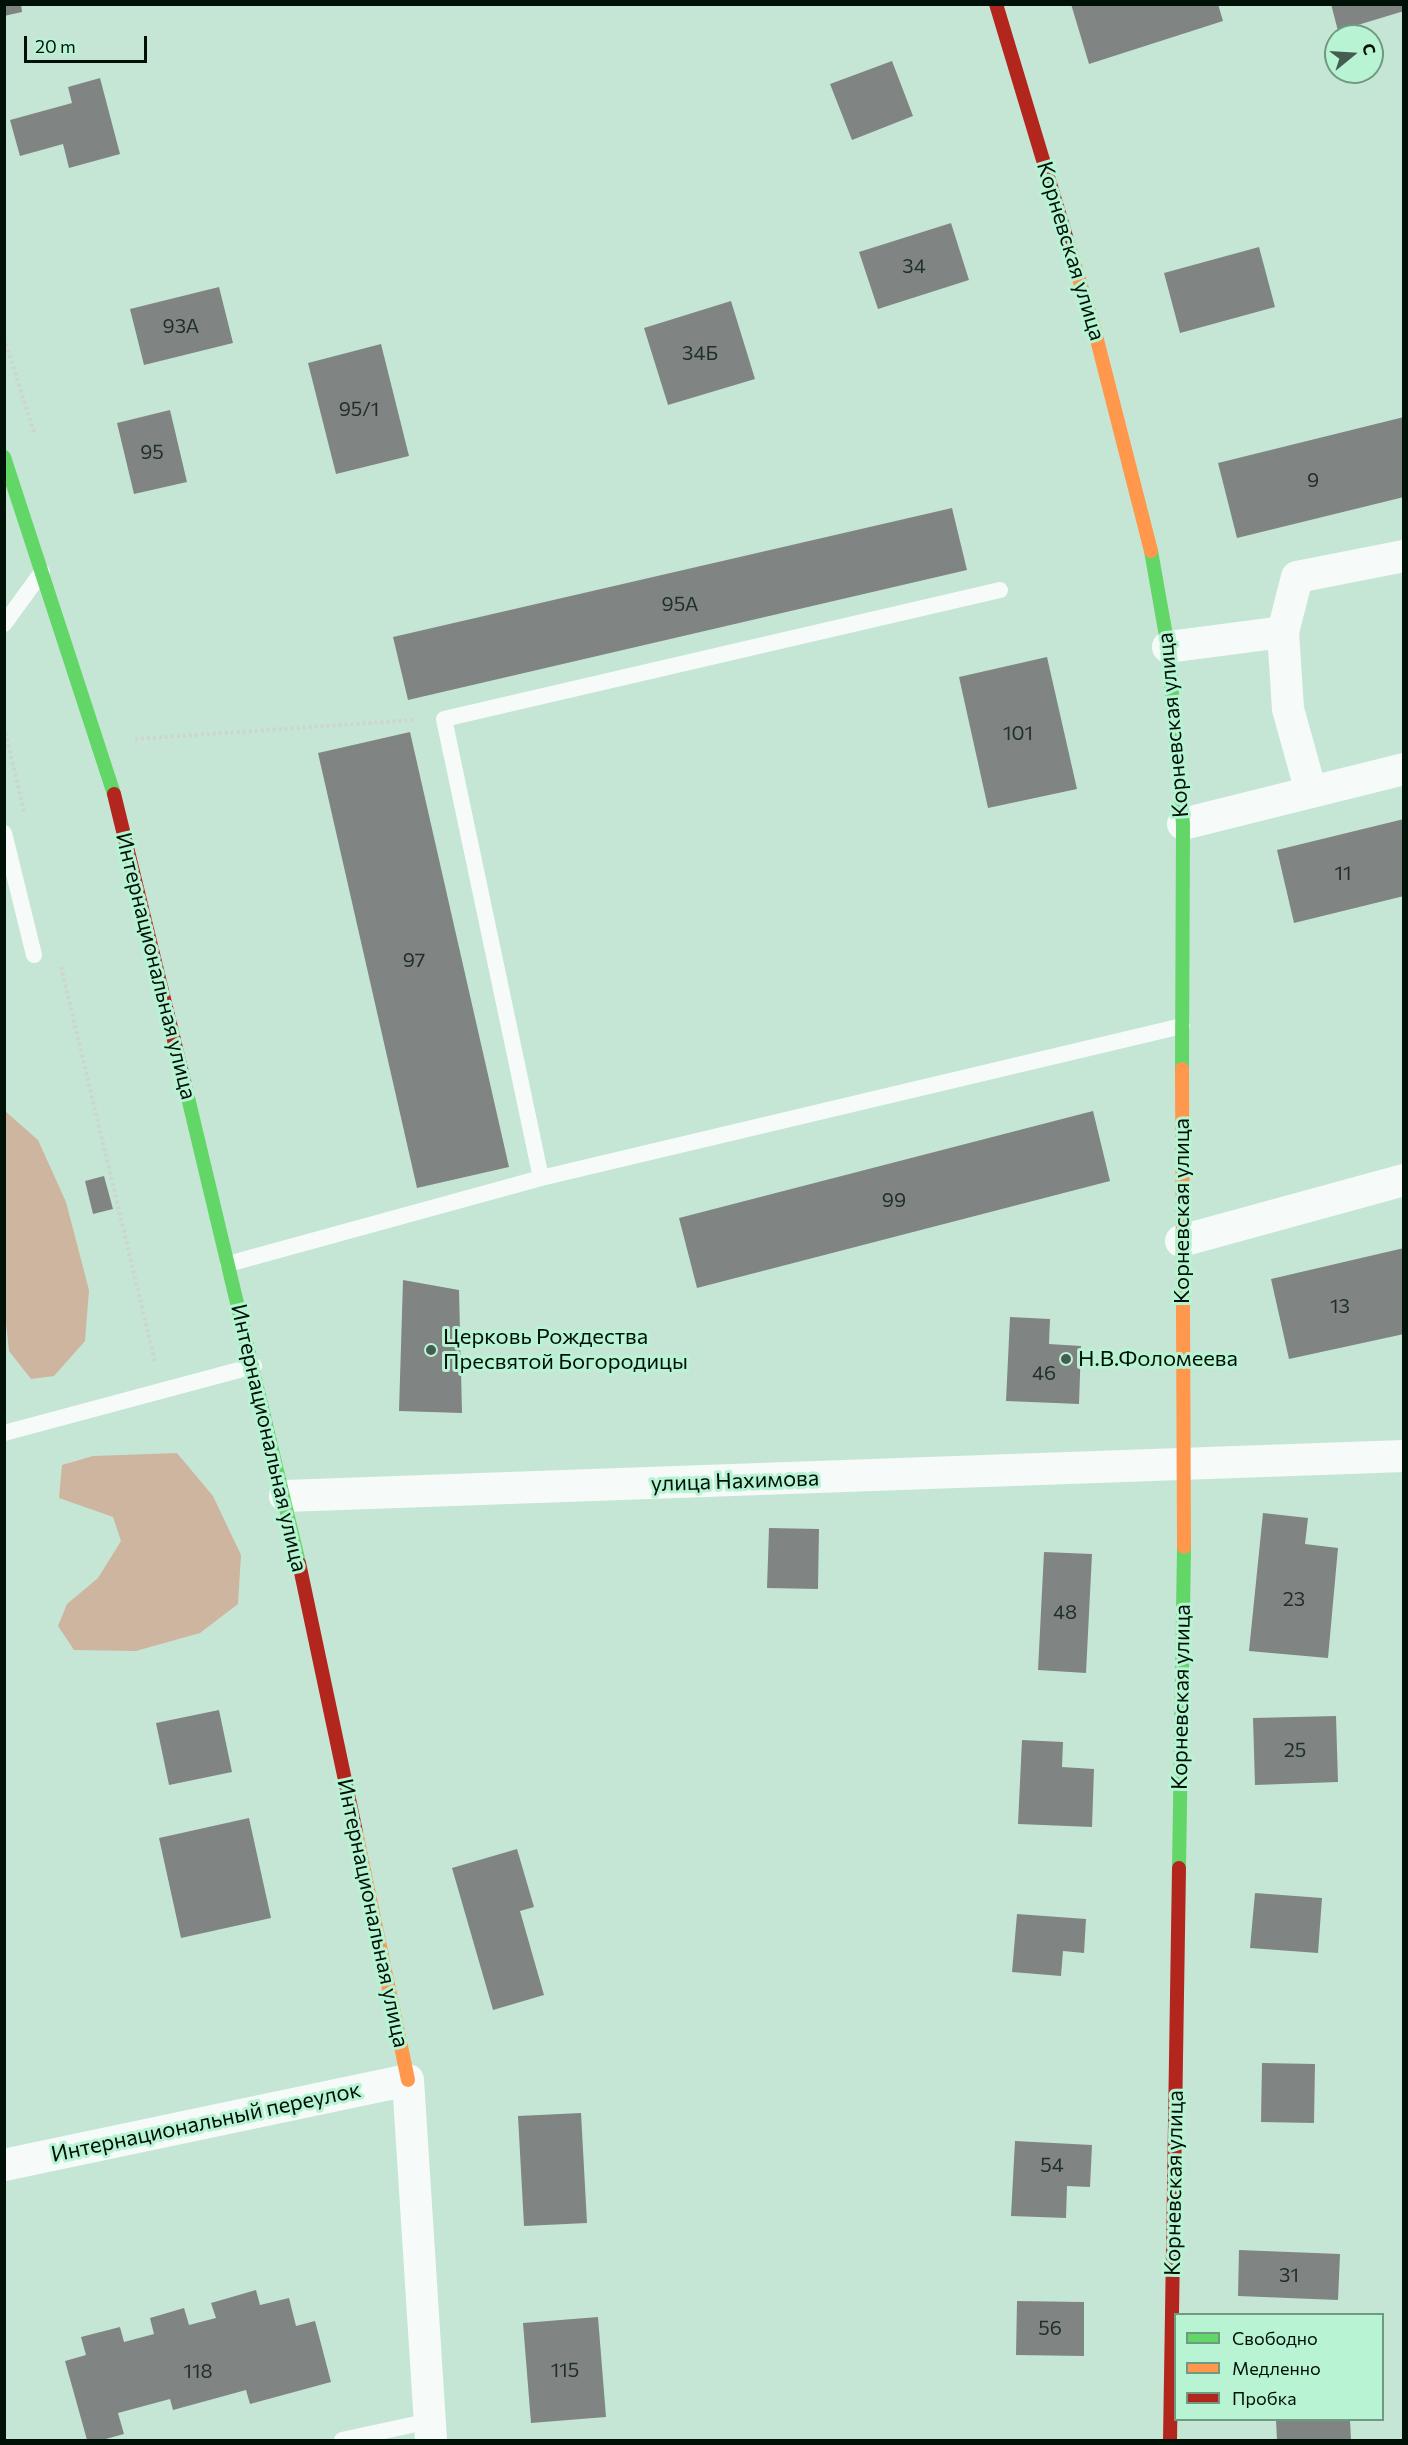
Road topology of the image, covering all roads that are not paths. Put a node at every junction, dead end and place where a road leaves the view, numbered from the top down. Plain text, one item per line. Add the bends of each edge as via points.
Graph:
1 (996, 4) edge
2 (4, 457) edge
3 (1404, 556) edge
4 (42, 572) junction
5 (1000, 590) dead end
6 (4, 624) edge
7 (1282, 632) junction
8 (1168, 647) junction
9 (1404, 769) edge
10 (1311, 792) junction
11 (1183, 824) junction
12 (4, 833) edge
13 (34, 955) dead end
14 (1182, 1026) junction
15 (541, 1178) junction
16 (1404, 1180) edge
17 (1181, 1241) junction
18 (228, 1264) junction
19 (254, 1366) junction
20 (4, 1433) edge
21 (1404, 1456) edge
22 (1185, 1466) junction
23 (285, 1496) junction
24 (408, 2080) junction
25 (4, 2165) edge
26 (430, 2431) edge
27 (342, 2440) edge
28 (1170, 2440) edge

1 - 8 street, Корневская улица via 1094,328 1147,530
2 - 4 street, Интернациональная улица
3 - 7 street via 1297,577
4 - 6 lane
4 - 18 street, Интернациональная улица via 114,794
5 - 15 lane via 444,718
7 - 8 street
7 - 10 street via 1288,709
8 - 11 street, Корневская улица
9 - 10 street
10 - 11 street
11 - 14 street, Корневская улица
12 - 13 lane
14 - 15 lane
14 - 17 street, Корневская улица
15 - 18 lane
16 - 17 street
17 - 22 street, Корневская улица
18 - 19 street, Интернациональная улица
19 - 20 lane
19 - 23 street, Интернациональная улица
21 - 22 street, улица Нахимова
22 - 23 street, улица Нахимова
22 - 28 street, Корневская улица
23 - 24 street, Интернациональная улица
24 - 25 street, Интернациональный переулок
24 - 26 street, Интернациональная улица
26 - 27 lane

